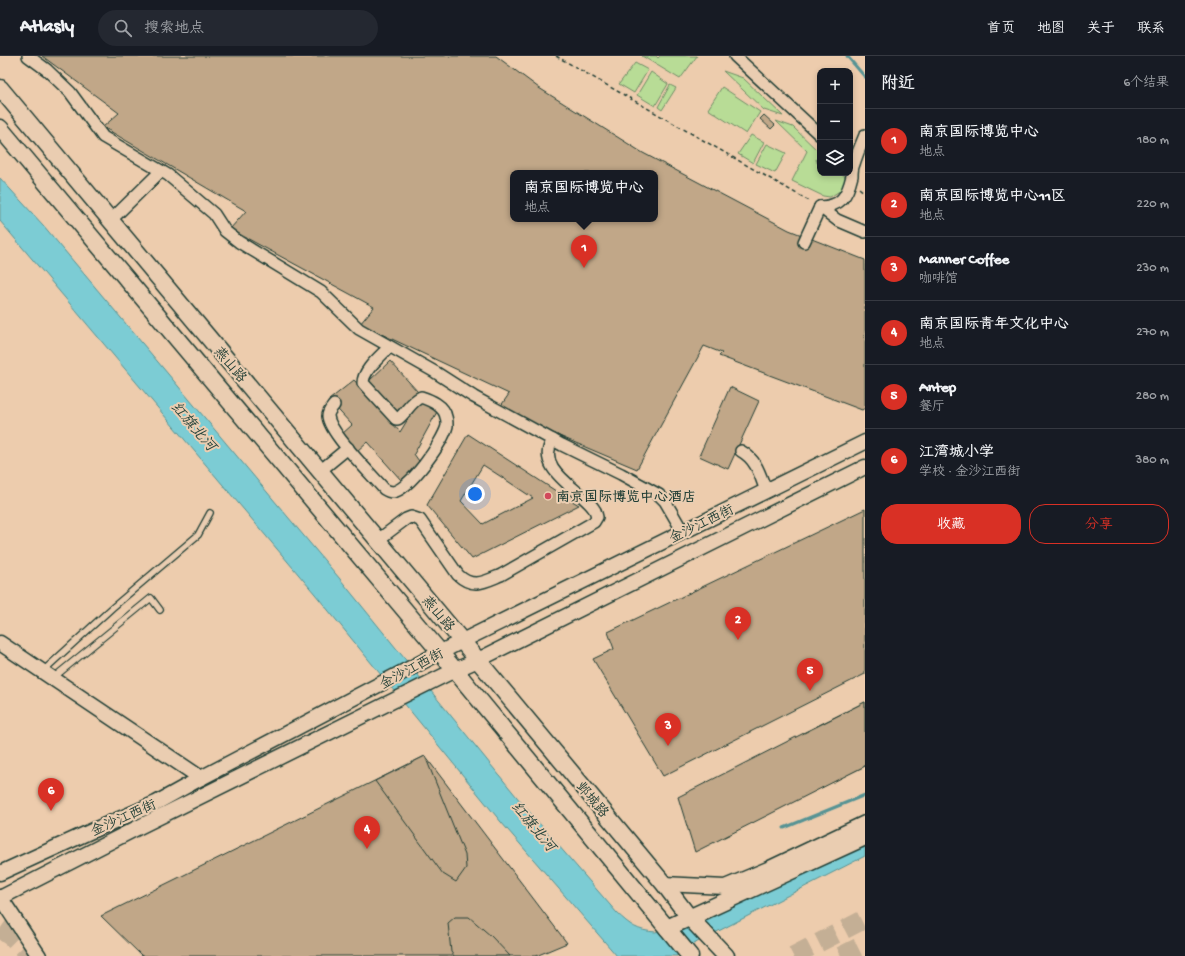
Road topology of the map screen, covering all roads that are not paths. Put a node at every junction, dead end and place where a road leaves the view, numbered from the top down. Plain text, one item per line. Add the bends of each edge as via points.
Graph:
1 (28, 56) edge
2 (736, 56) edge
3 (0, 88) edge
4 (0, 128) edge
5 (817, 132) edge
6 (865, 135) edge
7 (853, 162) edge
8 (161, 171) junction
9 (850, 176) edge
10 (820, 207) junction
11 (111, 220) junction
12 (865, 232) edge
13 (804, 242) dead end
14 (389, 347) junction
15 (334, 405) dead end
16 (553, 440) junction
17 (865, 442) edge
18 (348, 448) junction
19 (741, 451) dead end
20 (543, 467) dead end
21 (865, 467) edge
22 (320, 470) junction
23 (562, 479) junction
24 (766, 491) junction
25 (210, 513) dead end
26 (683, 532) junction
27 (378, 540) junction
28 (160, 610) dead end
29 (462, 641) junction
30 (0, 643) edge
31 (440, 652) junction
32 (478, 660) junction
33 (454, 670) junction
34 (48, 675) junction
35 (201, 778) junction
36 (865, 823) edge
37 (865, 837) edge
38 (0, 873) edge
39 (664, 884) junction
40 (0, 898) edge
41 (689, 917) junction
42 (667, 928) junction
43 (39, 956) edge
44 (690, 956) edge
45 (726, 956) edge

1 - 8 street via 70,92 103,137
2 - 5 street
3 - 11 main road, 燕山路
4 - 31 main road, 燕山路
6 - 7 street
8 - 11 street
8 - 14 street via 214,214 225,231 239,242 321,292 359,329
9 - 10 street via 841,201 831,206
10 - 12 street via 837,220
10 - 13 street
11 - 22 main road, 燕山路
14 - 16 street
14 - 18 street via 367,371 364,383 396,419 420,397 442,408 447,426 426,463 410,482 394,492 384,489
15 - 18 street via 328,415 329,421 336,435
16 - 23 street via 548,454 552,466
16 - 26 street via 659,495
17 - 24 street, 金沙江西街
18 - 22 street
19 - 24 street via 758,467
20 - 23 street
21 - 32 street, 金沙江西街
22 - 27 main road, 燕山路
23 - 27 street via 590,502 597,518 487,581 470,584 461,578 420,520 415,517 406,519
24 - 26 street, 金沙江西街
25 - 34 lane via 198,535 112,608
26 - 29 street, 金沙江西街
27 - 29 main road, 燕山路
28 - 34 lane via 152,598
29 - 31 street, 金沙江西街
29 - 32 main road, 邺城路
30 - 34 street
31 - 33 main road, 邺城路
31 - 35 street, 金沙江西街
32 - 33 street, 金沙江西街
32 - 39 main road, 邺城路
33 - 40 street, 金沙江西街
33 - 42 main road, 邺城路
34 - 35 street
35 - 38 street, 金沙江西街 via 156,802
36 - 39 street via 725,887
37 - 41 main road
39 - 41 main road, 邺城路
40 - 43 street
41 - 42 main road
41 - 45 main road, 邺城路
42 - 44 main road, 邺城路

